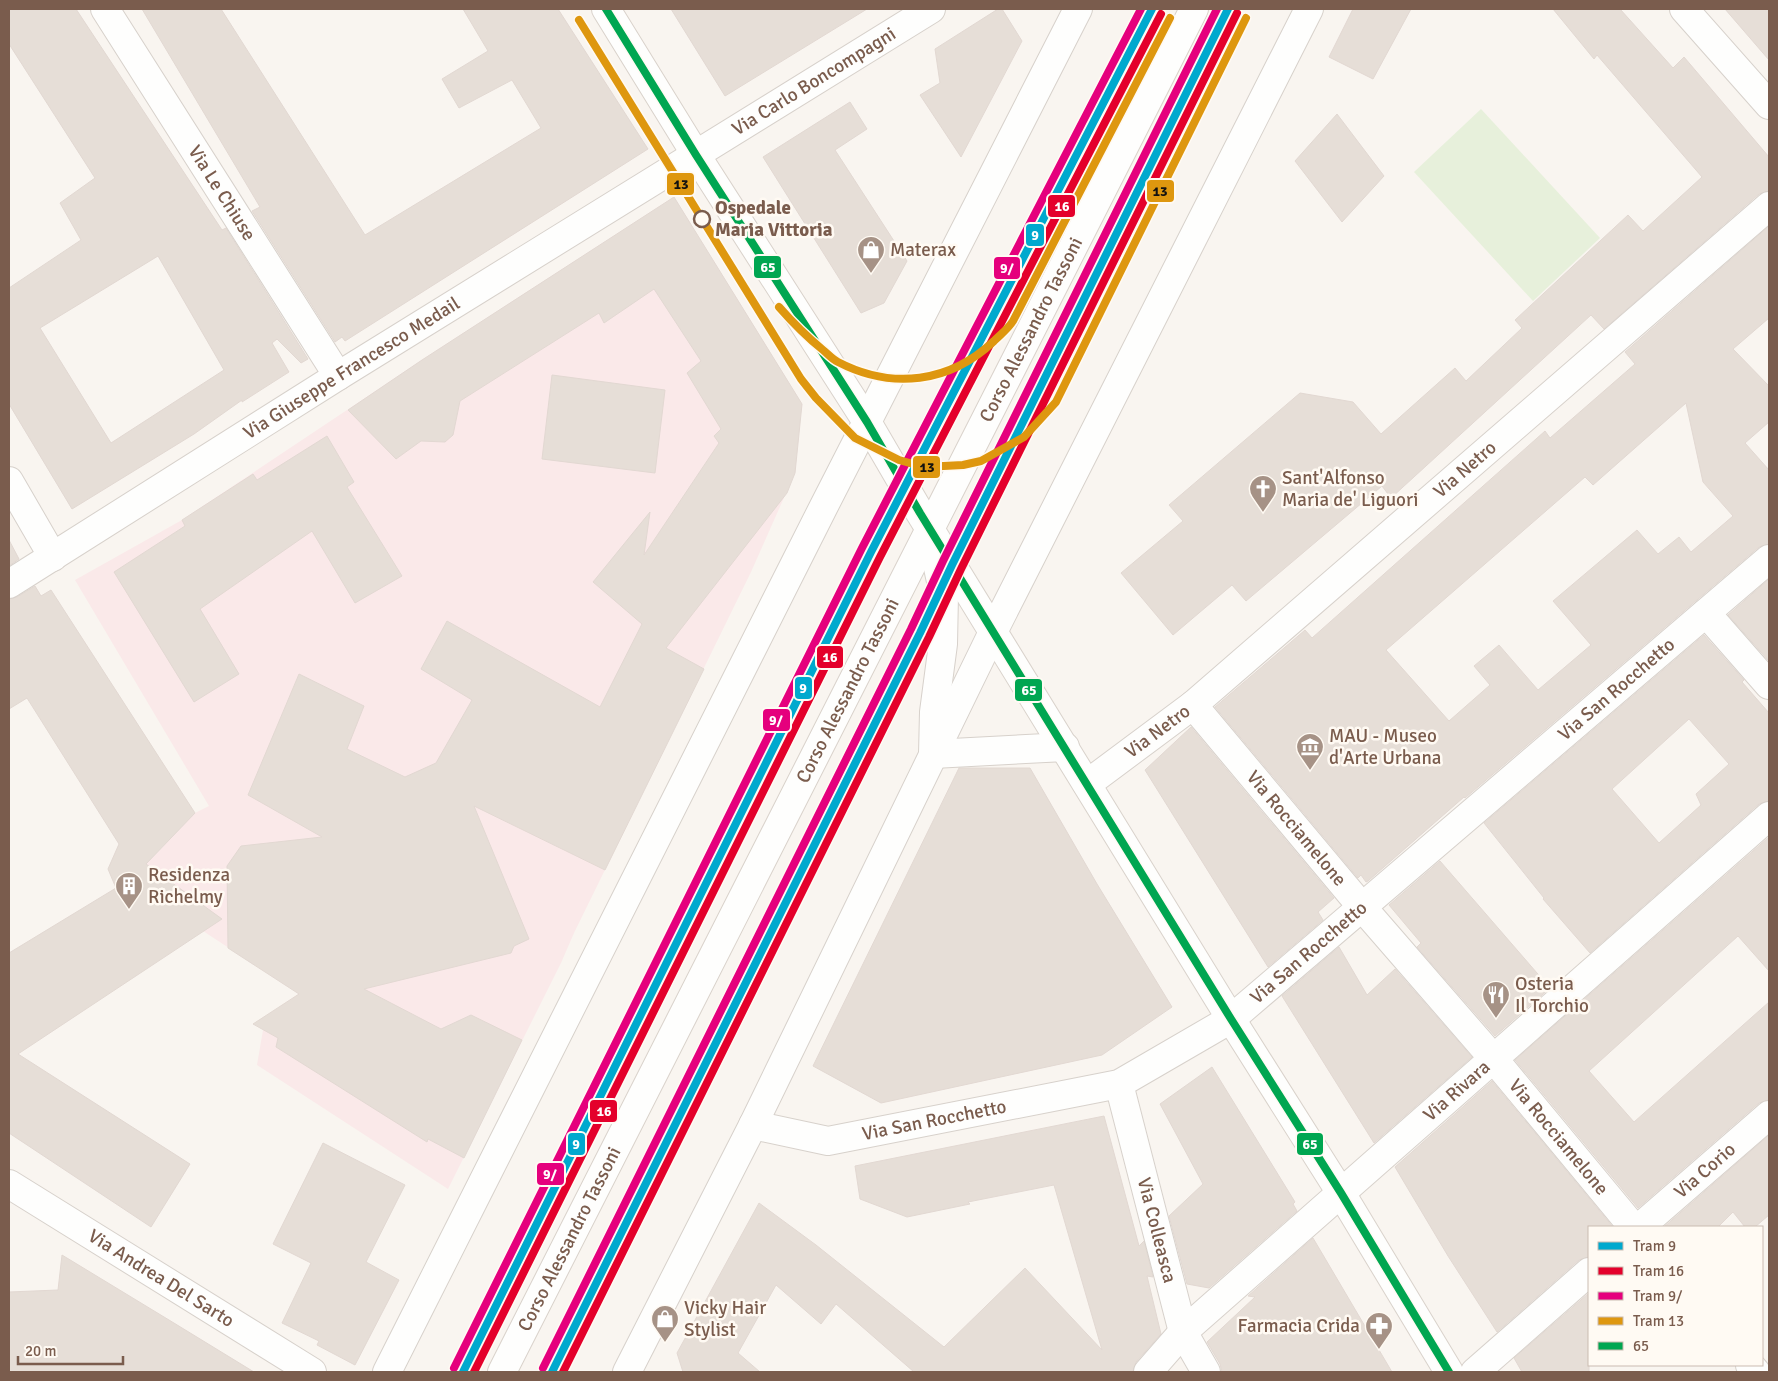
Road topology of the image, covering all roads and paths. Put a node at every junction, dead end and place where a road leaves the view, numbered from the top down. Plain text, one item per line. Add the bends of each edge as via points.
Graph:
1 (105, 9) edge
2 (606, 9) edge
3 (931, 9) edge
4 (1052, 9) edge
5 (1194, 9) edge
6 (1309, 9) edge
7 (1684, 9) edge
8 (1072, 20) edge
9 (1769, 104) edge
10 (696, 155) junction
11 (1769, 206) edge
12 (338, 376) junction
13 (867, 422) junction
14 (9, 481) edge
15 (929, 528) junction
16 (53, 557) junction
17 (1769, 559) edge
18 (9, 584) edge
19 (1706, 613) junction
20 (993, 632) junction
21 (1769, 685) edge
22 (1193, 705) junction
23 (1065, 748) junction
24 (933, 754) junction
25 (1087, 784) junction
26 (1769, 816) edge
27 (1362, 907) junction
28 (1231, 1019) junction
29 (1493, 1058) junction
30 (1119, 1084) junction
31 (1769, 1114) edge
32 (753, 1125) junction
33 (9, 1184) edge
34 (1341, 1193) junction
35 (1632, 1226) edge
36 (1641, 1226) edge
37 (1588, 1273) edge
38 (1183, 1332) junction
39 (312, 1372) edge
40 (387, 1372) edge
41 (502, 1372) edge
42 (627, 1372) edge
43 (1148, 1372) edge
44 (1206, 1372) edge
45 (1449, 1372) edge
46 (1475, 1372) edge

1 - 12 street, Via Le Chiuse
2 - 10 street
3 - 10 street, Via Carlo Boncompagni
4 - 8 street
5 - 15 street, Corso Alessandro Tassoni
6 - 20 street
7 - 9 street
8 - 13 street
10 - 12 street, Via Giuseppe Francesco Medail
10 - 13 street
11 - 22 street, Via Netro
12 - 16 street, Via Giuseppe Francesco Medail
13 - 15 street
13 - 40 street
14 - 16 street
15 - 20 street
15 - 24 street via 944,595
15 - 41 street, Corso Alessandro Tassoni
16 - 18 street, Via Giuseppe Francesco Medail
17 - 19 street, Via San Rocchetto
19 - 21 street
19 - 27 street, Via San Rocchetto
20 - 23 street
20 - 24 street
22 - 25 street, Via Netro
22 - 27 street, Via Rocciamelone
23 - 24 street
23 - 25 street
24 - 32 street
25 - 28 street
26 - 29 street, Via Rivara
27 - 28 street, Via San Rocchetto
27 - 29 street, Via Rocciamelone
28 - 30 street, Via San Rocchetto
28 - 34 street
29 - 34 street, Via Rivara
29 - 35 street, Via Rocciamelone
30 - 32 street, Via San Rocchetto via 828,1141
30 - 38 street, Via Colleasca
31 - 36 street, Via Corio
32 - 42 street
33 - 39 street, Via Andrea Del Sarto
34 - 38 street, Via Rivara
34 - 45 street
37 - 46 street
38 - 43 street, Via Rivara
38 - 44 street, Via Colleasca

